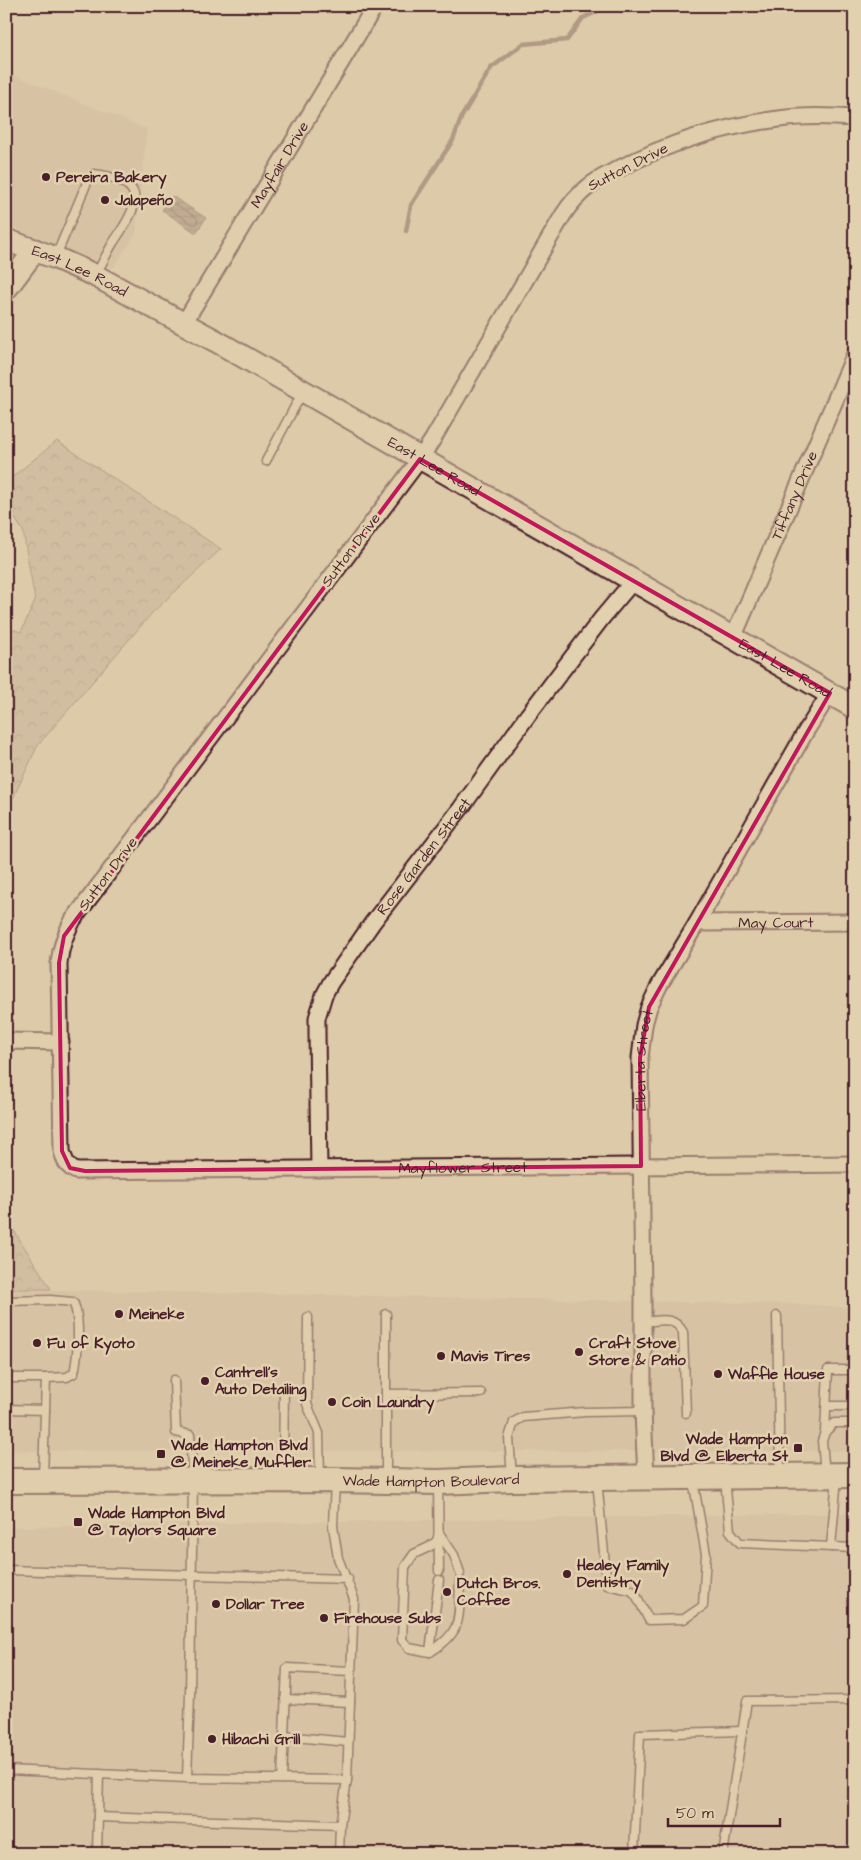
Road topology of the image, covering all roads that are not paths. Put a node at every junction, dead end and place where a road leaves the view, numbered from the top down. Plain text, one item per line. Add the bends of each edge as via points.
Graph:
1 (375, 6) edge
2 (855, 118) edge
3 (6, 240) edge
4 (35, 250) junction
5 (56, 258) junction
6 (95, 276) junction
7 (6, 289) edge
8 (184, 324) junction
9 (855, 354) edge
10 (303, 391) junction
11 (420, 458) junction
12 (266, 462) dead end
13 (634, 580) junction
14 (733, 638) junction
15 (830, 693) junction
16 (855, 708) edge
17 (855, 922) edge
18 (697, 924) junction
19 (6, 1041) edge
20 (61, 1042) junction
21 (855, 1164) edge
22 (641, 1166) junction
23 (70, 1168) joint
24 (319, 1169) junction
25 (6, 1301) edge
26 (386, 1314) dead end
27 (777, 1316) dead end
28 (308, 1317) dead end
29 (643, 1322) junction
30 (852, 1370) dead end
31 (6, 1378) edge
32 (46, 1378) junction
33 (174, 1380) dead end
34 (284, 1388) dead end
35 (481, 1393) dead end
36 (386, 1394) junction
37 (826, 1406) junction
38 (852, 1406) dead end
39 (6, 1409) edge
40 (45, 1410) junction
41 (642, 1411) junction
42 (686, 1413) dead end
43 (855, 1423) edge
44 (825, 1432) junction
45 (839, 1475) edge
46 (780, 1476) junction
47 (725, 1477) junction
48 (646, 1478) junction
49 (693, 1478) junction
50 (512, 1479) junction
51 (597, 1479) junction
52 (43, 1480) junction
53 (193, 1480) junction
54 (283, 1480) junction
55 (328, 1480) junction
56 (6, 1481) edge
57 (386, 1481) junction
58 (438, 1482) junction
59 (439, 1533) junction
60 (831, 1547) junction
61 (855, 1548) edge
62 (6, 1570) edge
63 (192, 1575) junction
64 (348, 1579) junction
65 (430, 1652) junction
66 (352, 1671) junction
67 (285, 1699) junction
68 (855, 1700) edge
69 (350, 1702) junction
70 (743, 1731) junction
71 (284, 1736) junction
72 (348, 1742) junction
73 (6, 1770) edge
74 (99, 1774) junction
75 (187, 1778) junction
76 (282, 1780) junction
77 (347, 1780) junction
78 (98, 1817) junction
79 (340, 1825) junction
80 (97, 1854) edge
81 (339, 1854) edge
82 (634, 1854) edge
83 (723, 1854) edge

1 - 8 street, Mayfair Drive
2 - 11 street, Sutton Drive via 788,118 729,127 670,145 588,186 563,215
3 - 4 street, East Lee Road
4 - 5 street, East Lee Road
4 - 7 street
5 - 6 street, East Lee Road
5 - 6 lane via 88,180 94,174 116,178 130,186 134,204 130,217
6 - 8 street, East Lee Road
8 - 10 street, East Lee Road
9 - 14 street, Tiffany Drive
10 - 11 street, East Lee Road
10 - 12 lane
11 - 13 street, East Lee Road
11 - 20 street, Sutton Drive via 73,920 64,936 59,963
13 - 14 street, East Lee Road
13 - 24 street, Rose Garden Street via 373,922 324,995 317,1018
14 - 15 street, East Lee Road
15 - 16 street, East Lee Road
15 - 18 street, Elberta Street
17 - 18 street, May Court
18 - 22 street, Elberta Street via 659,986 644,1025 640,1058
19 - 20 street
20 - 23 street, Sutton Drive via 62,1150
21 - 22 street, Mayflower Street
22 - 24 street, Mayflower Street
22 - 29 street, Elberta Street
23 - 24 street, Mayflower Street via 84,1171
25 - 32 lane via 73,1302 77,1314 74,1373 67,1377
26 - 36 lane
27 - 46 lane
28 - 55 lane via 307,1404 319,1433
29 - 41 street, Elberta Street
29 - 42 lane via 674,1320 683,1332
30 - 37 lane via 828,1370
31 - 32 lane
32 - 40 lane
33 - 53 lane via 176,1432 190,1435
34 - 54 lane
35 - 36 lane
36 - 57 lane
37 - 38 lane
37 - 44 lane
39 - 40 lane
40 - 52 lane
41 - 48 street, Elberta Street
41 - 50 lane via 585,1412 523,1418 514,1422 509,1438
43 - 44 lane via 834,1423
44 - 45 lane via 822,1441
45 - 46 main road, Wade Hampton Boulevard
45 - 60 lane
46 - 47 main road, Wade Hampton Boulevard
47 - 49 main road, Wade Hampton Boulevard
47 - 60 lane via 730,1531 740,1543
48 - 49 main road, Wade Hampton Boulevard
48 - 51 main road, Wade Hampton Boulevard
49 - 51 lane via 706,1554 703,1606 684,1619 649,1620 631,1590 607,1585
50 - 51 main road, Wade Hampton Boulevard
50 - 58 main road, Wade Hampton Boulevard
52 - 53 main road, Wade Hampton Boulevard
52 - 56 main road, Wade Hampton Boulevard
53 - 54 main road, Wade Hampton Boulevard
53 - 63 lane
54 - 55 main road, Wade Hampton Boulevard
55 - 57 main road, Wade Hampton Boulevard
55 - 64 lane via 338,1558
57 - 58 main road, Wade Hampton Boulevard
58 - 59 lane
59 - 65 lane via 439,1576
59 - 65 lane via 454,1555 460,1576 458,1627 446,1643
59 - 65 lane via 437,1541 414,1554 405,1567 402,1640 409,1648
60 - 61 lane
62 - 63 lane
63 - 64 lane
63 - 75 lane
64 - 66 lane via 354,1598
66 - 67 lane via 287,1668
66 - 69 lane
67 - 69 lane
67 - 71 lane
68 - 70 lane via 747,1701
69 - 72 lane
70 - 82 lane via 640,1734
70 - 83 lane
71 - 72 lane
71 - 76 lane
72 - 77 lane
73 - 74 lane
74 - 75 lane
74 - 78 lane
75 - 76 lane
76 - 77 lane
77 - 79 lane
78 - 79 lane
78 - 80 lane
79 - 81 lane

